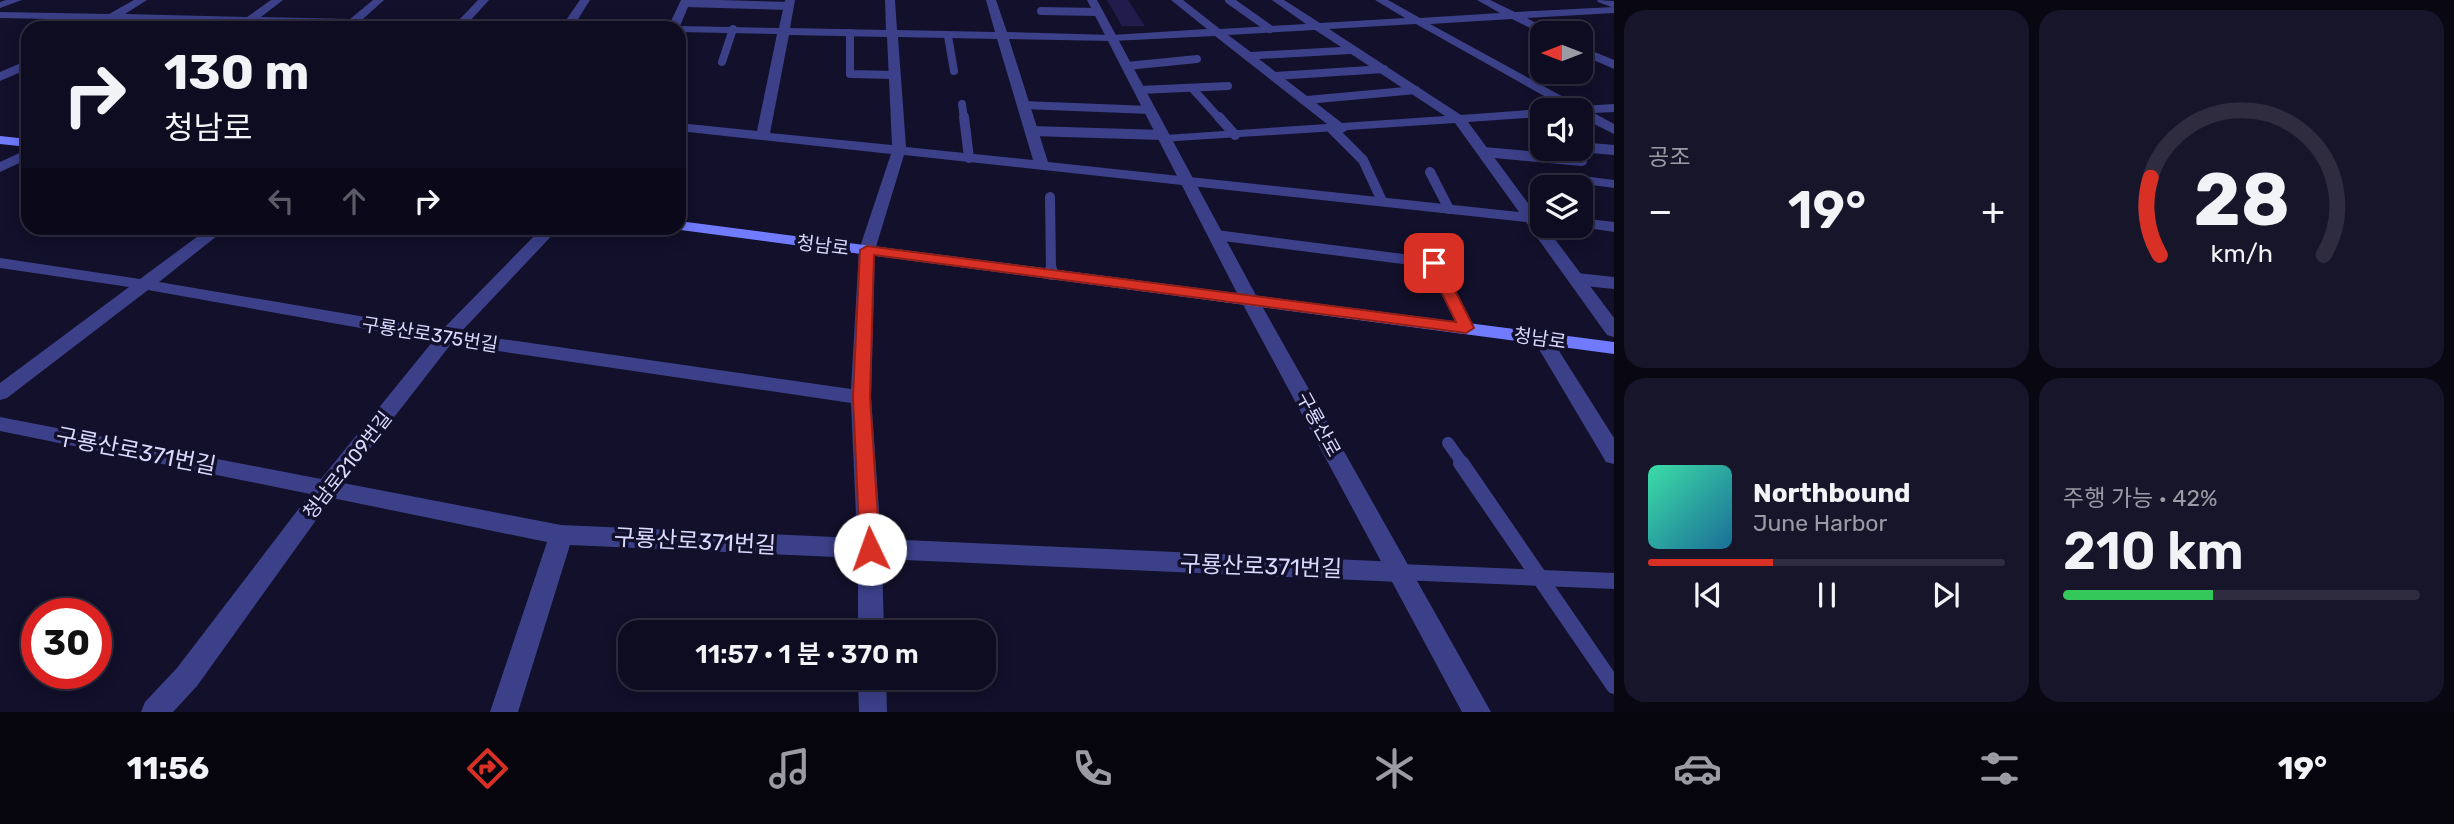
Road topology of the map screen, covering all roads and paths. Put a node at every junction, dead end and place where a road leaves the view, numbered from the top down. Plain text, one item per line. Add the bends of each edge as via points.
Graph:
1 (17, 0) edge
2 (142, 0) edge
3 (278, 0) edge
4 (379, 0) edge
5 (484, 0) edge
6 (585, 0) edge
7 (890, 0) edge
8 (991, 0) edge
9 (1176, 0) edge
10 (1229, 0) edge
11 (1278, 0) edge
12 (1380, 0) edge
13 (1482, 0) edge
14 (1602, 0) edge
15 (685, 2) edge
16 (789, 3) edge
17 (0, 5) edge
18 (1095, 6) edge
19 (1614, 8) edge
20 (1041, 11) dead end
21 (0, 15) edge
22 (1513, 16) junction
23 (111, 18) junction
24 (248, 20) junction
25 (106, 21) edge
26 (268, 21) edge
27 (354, 21) edge
28 (464, 21) edge
29 (572, 21) edge
30 (676, 21) edge
31 (1418, 21) junction
32 (1530, 24) edge
33 (1318, 27) junction
34 (686, 28) edge
35 (733, 29) junction
36 (1270, 29) junction
37 (785, 30) junction
38 (1217, 32) junction
39 (850, 33) junction
40 (892, 34) junction
41 (948, 36) junction
42 (1001, 37) junction
43 (1112, 38) junction
44 (1354, 50) junction
45 (1593, 51) edge
46 (1614, 52) edge
47 (1593, 55) edge
48 (1250, 56) junction
49 (1196, 60) dead end
50 (722, 62) dead end
51 (1614, 65) edge
52 (1127, 66) junction
53 (21, 67) edge
54 (1384, 69) junction
55 (954, 71) dead end
56 (894, 75) junction
57 (1275, 76) junction
58 (0, 77) edge
59 (1228, 86) dead end
60 (1192, 88) junction
61 (1140, 90) junction
62 (1416, 90) junction
63 (1360, 95) joint
64 (1557, 98) edge
65 (1307, 100) junction
66 (962, 104) dead end
67 (1023, 106) junction
68 (1614, 108) edge
69 (1150, 110) junction
70 (1593, 110) edge
71 (1530, 114) edge
72 (1593, 118) edge
73 (1459, 119) junction
74 (686, 128) edge
75 (1337, 129) junction
76 (1614, 130) edge
77 (1031, 131) junction
78 (763, 135) junction
79 (1235, 135) junction
80 (1164, 137) junction
81 (0, 140) edge
82 (21, 143) edge
83 (1593, 148) edge
84 (899, 150) junction
85 (1614, 150) edge
86 (1484, 152) junction
87 (1530, 156) edge
88 (21, 157) edge
89 (969, 158) junction
90 (1042, 165) junction
91 (0, 168) edge
92 (1430, 172) dead end
93 (1188, 180) junction
94 (1593, 181) edge
95 (1614, 184) edge
96 (1050, 197) dead end
97 (1382, 201) junction
98 (1450, 209) junction
99 (1530, 209) edge
100 (1530, 217) edge
101 (1593, 225) edge
102 (686, 227) edge
103 (1614, 227) edge
104 (1216, 234) junction
105 (209, 235) edge
106 (544, 235) edge
107 (1550, 238) edge
108 (867, 250) junction
109 (0, 263) edge
110 (1051, 274) junction
111 (1576, 279) junction
112 (1614, 283) edge
113 (141, 284) junction
114 (1249, 299) junction
115 (1466, 328) junction
116 (1614, 331) edge
117 (446, 337) junction
118 (1542, 339) junction
119 (1614, 348) edge
120 (0, 393) edge
121 (861, 397) junction
122 (0, 424) edge
123 (1448, 443) dead end
124 (1614, 456) edge
125 (327, 488) junction
126 (561, 535) junction
127 (870, 549) junction
128 (1400, 572) junction
129 (1538, 576) junction
130 (1614, 581) edge
131 (871, 620) edge
132 (1614, 686) edge
133 (872, 690) edge
134 (155, 712) edge
135 (503, 712) edge
136 (873, 712) edge
137 (1477, 712) edge

1 - 17 street
2 - 23 street
3 - 24 street
4 - 27 street
5 - 28 street
6 - 29 street
7 - 40 street
8 - 42 street
9 - 38 street
10 - 36 lane
11 - 33 street
12 - 31 street
13 - 22 street
14 - 19 street
15 - 16 lane
15 - 30 street
16 - 37 street
18 - 20 lane, 구룡산로
18 - 43 street, 구룡산로
19 - 22 street
21 - 23 street
22 - 31 street
22 - 32 street
23 - 24 street
23 - 25 street
24 - 26 street
31 - 33 street
31 - 64 street
33 - 36 street
33 - 44 street
34 - 35 street
35 - 37 street
35 - 50 lane
36 - 38 street
37 - 39 street
37 - 78 street
38 - 43 street
38 - 48 street
39 - 40 street
39 - 56 lane via 850,74
40 - 41 street
40 - 56 street
41 - 42 street
41 - 55 lane
42 - 43 street
42 - 67 street
43 - 52 street, 구룡산로
44 - 48 street
44 - 54 street
45 - 46 street
47 - 51 street
48 - 57 street
49 - 52 lane
52 - 61 street, 구룡산로
53 - 58 street
54 - 57 lane
54 - 62 street
56 - 84 street
57 - 65 street
59 - 60 lane
60 - 61 lane
60 - 79 lane
61 - 69 street, 구룡산로
62 - 63 lane
62 - 73 street
63 - 65 lane
65 - 75 street
66 - 89 lane
67 - 69 lane
67 - 77 street
68 - 70 street
69 - 80 street, 구룡산로
71 - 73 street
72 - 76 street
73 - 75 street
73 - 86 street
74 - 78 street
75 - 79 street
75 - 97 lane via 1363,160
77 - 80 lane
77 - 90 street
78 - 84 street
79 - 80 street
80 - 93 street, 구룡산로
81 - 82 main road
83 - 85 lane
84 - 89 street
84 - 108 street
86 - 87 lane
86 - 99 street
88 - 91 street
89 - 90 street
90 - 93 street
92 - 98 lane
93 - 97 street
93 - 104 street, 구룡산로
94 - 95 street
96 - 110 lane
97 - 98 street
98 - 100 street
101 - 103 street
102 - 108 main road, 청남로
104 - 114 street, 구룡산로
104 - 115 lane via 1434,263
105 - 113 street
106 - 117 street, 청남로2109번길
107 - 111 street
108 - 110 main road, 청남로
108 - 121 street
109 - 113 street, 구룡산로375번길
110 - 114 main road, 청남로
111 - 112 lane
111 - 116 street
113 - 117 street, 구룡산로375번길
113 - 120 street
114 - 115 main road, 청남로
114 - 128 street, 구룡산로
115 - 118 main road, 청남로
117 - 121 street, 구룡산로375번길
117 - 125 street, 청남로2109번길
118 - 119 main road, 청남로
118 - 124 street
121 - 127 street
122 - 125 street, 구룡산로371번길
123 - 129 lane
125 - 126 street, 구룡산로371번길
125 - 134 street, 청남로2109번길 via 187,677
126 - 127 street, 구룡산로371번길
126 - 135 street
127 - 128 street, 구룡산로371번길
127 - 131 street
128 - 129 lane
128 - 137 street, 구룡산로
129 - 130 lane
129 - 132 lane
133 - 136 street

